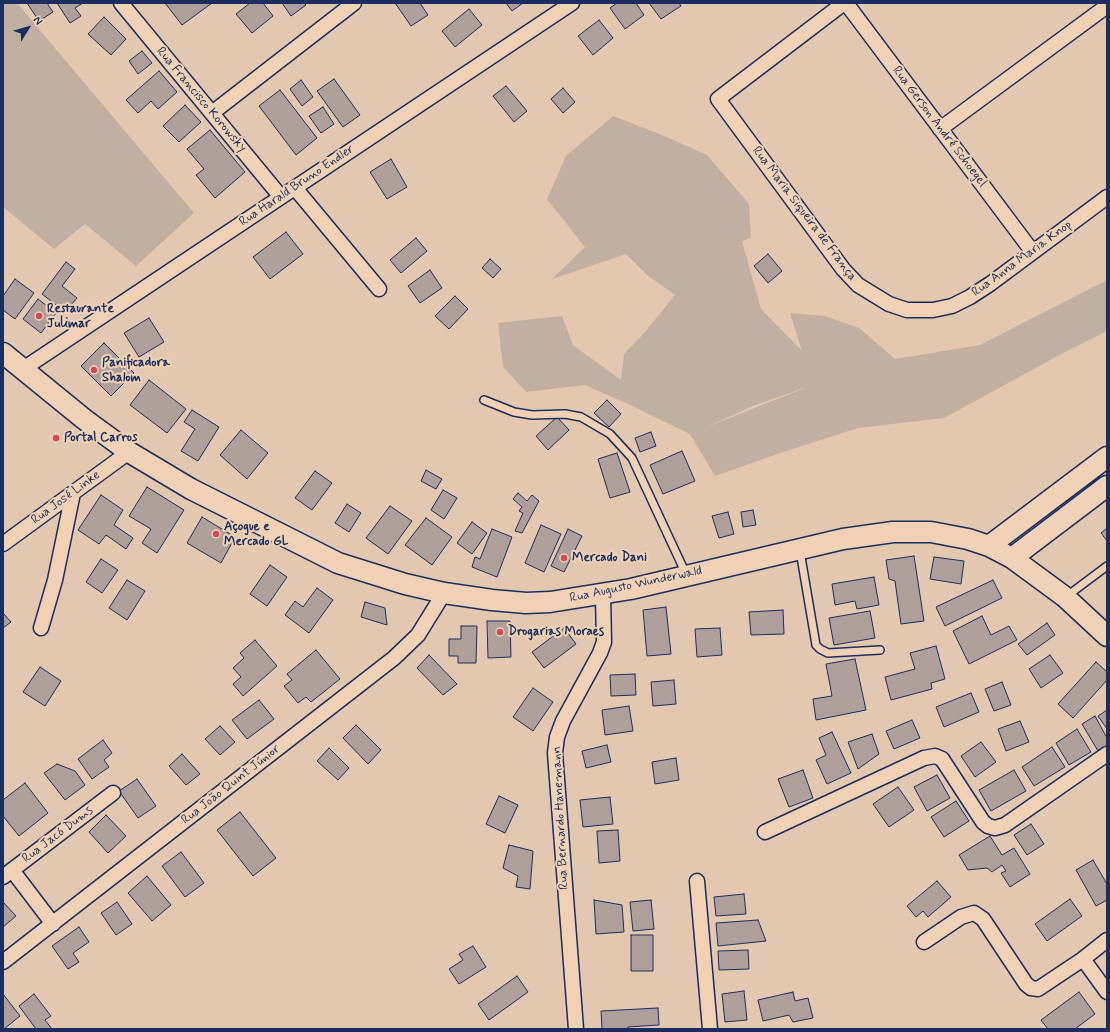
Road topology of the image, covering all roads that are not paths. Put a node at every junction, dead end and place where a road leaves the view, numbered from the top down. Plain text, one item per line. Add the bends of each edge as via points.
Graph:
1 (122, 3) edge
2 (354, 3) edge
3 (572, 3) edge
4 (845, 3) edge
5 (1107, 6) edge
6 (212, 113) junction
7 (940, 128) junction
8 (295, 188) junction
9 (282, 197) junction
10 (1107, 197) edge
11 (1032, 251) junction
12 (379, 289) dead end
13 (907, 310) joint
14 (3, 353) edge
15 (24, 369) junction
16 (484, 400) dead end
17 (129, 452) junction
18 (1107, 457) edge
19 (1107, 486) edge
20 (73, 493) junction
21 (3, 544) edge
22 (989, 546) junction
23 (800, 549) junction
24 (1012, 558) junction
25 (1107, 566) edge
26 (687, 576) junction
27 (444, 593) junction
28 (604, 595) junction
29 (1065, 597) junction
30 (41, 628) dead end
31 (1107, 636) edge
32 (880, 650) dead end
33 (1107, 754) edge
34 (113, 793) dead end
35 (765, 832) dead end
36 (8, 873) edge
37 (697, 881) dead end
38 (53, 924) junction
39 (1107, 940) edge
40 (924, 942) dead end
41 (1083, 959) junction
42 (3, 962) edge
43 (1107, 992) edge
44 (576, 1029) edge
45 (710, 1029) edge

1 - 6 street, Rua Francisco Korowsky
2 - 6 street
3 - 8 street, Rua Harald Bruno Endler
4 - 7 street, Rua Gerson André Schoegel
4 - 13 street, Rua Maria Siqueira de França via 718,98 858,285 889,304
5 - 7 street
6 - 9 street, Rua Francisco Korowsky
7 - 11 street, Rua Gerson André Schoegel
8 - 9 street, Rua Harald Bruno Endler
8 - 12 street
9 - 15 street, Rua Harald Bruno Endler
10 - 11 street, Rua Anna Maria Knop
11 - 13 street, Rua Anna Maria Knop via 990,284 952,306 933,310
14 - 15 main road, Rua Augusto Wunderwald
15 - 17 main road, Rua Augusto Wunderwald via 84,419
16 - 26 lane via 514,412 581,417 610,434 632,458
17 - 20 street, Rua José Linke
17 - 27 main road, Rua Augusto Wunderwald via 191,489 338,563
18 - 22 main road
19 - 24 main road
20 - 21 street, Rua José Linke
20 - 30 street via 55,580
22 - 23 main road, Rua Augusto Wunderwald via 947,534 914,531 874,534
22 - 24 main road, Rua Augusto Wunderwald
23 - 26 main road, Rua Augusto Wunderwald
23 - 32 lane via 816,645 828,653
24 - 29 main road, Rua Augusto Wunderwald
25 - 29 lane
26 - 28 main road, Rua Augusto Wunderwald
27 - 28 main road, Rua Augusto Wunderwald via 526,603
27 - 38 street, Rua João Quint Júnior via 418,635 394,658
28 - 44 street, Rua Bernardo Hanemann via 604,642 556,737 555,753
29 - 31 main road, Rua Augusto Wunderwald
33 - 35 street via 1005,824 995,828 983,822 942,759 934,756 924,758
34 - 36 street, Rua Jacó Dums
36 - 38 street
37 - 45 street
38 - 42 street, Rua João Quint Júnior
39 - 41 street
40 - 41 street via 962,917 974,913 983,919 1026,984 1038,989
41 - 43 street

